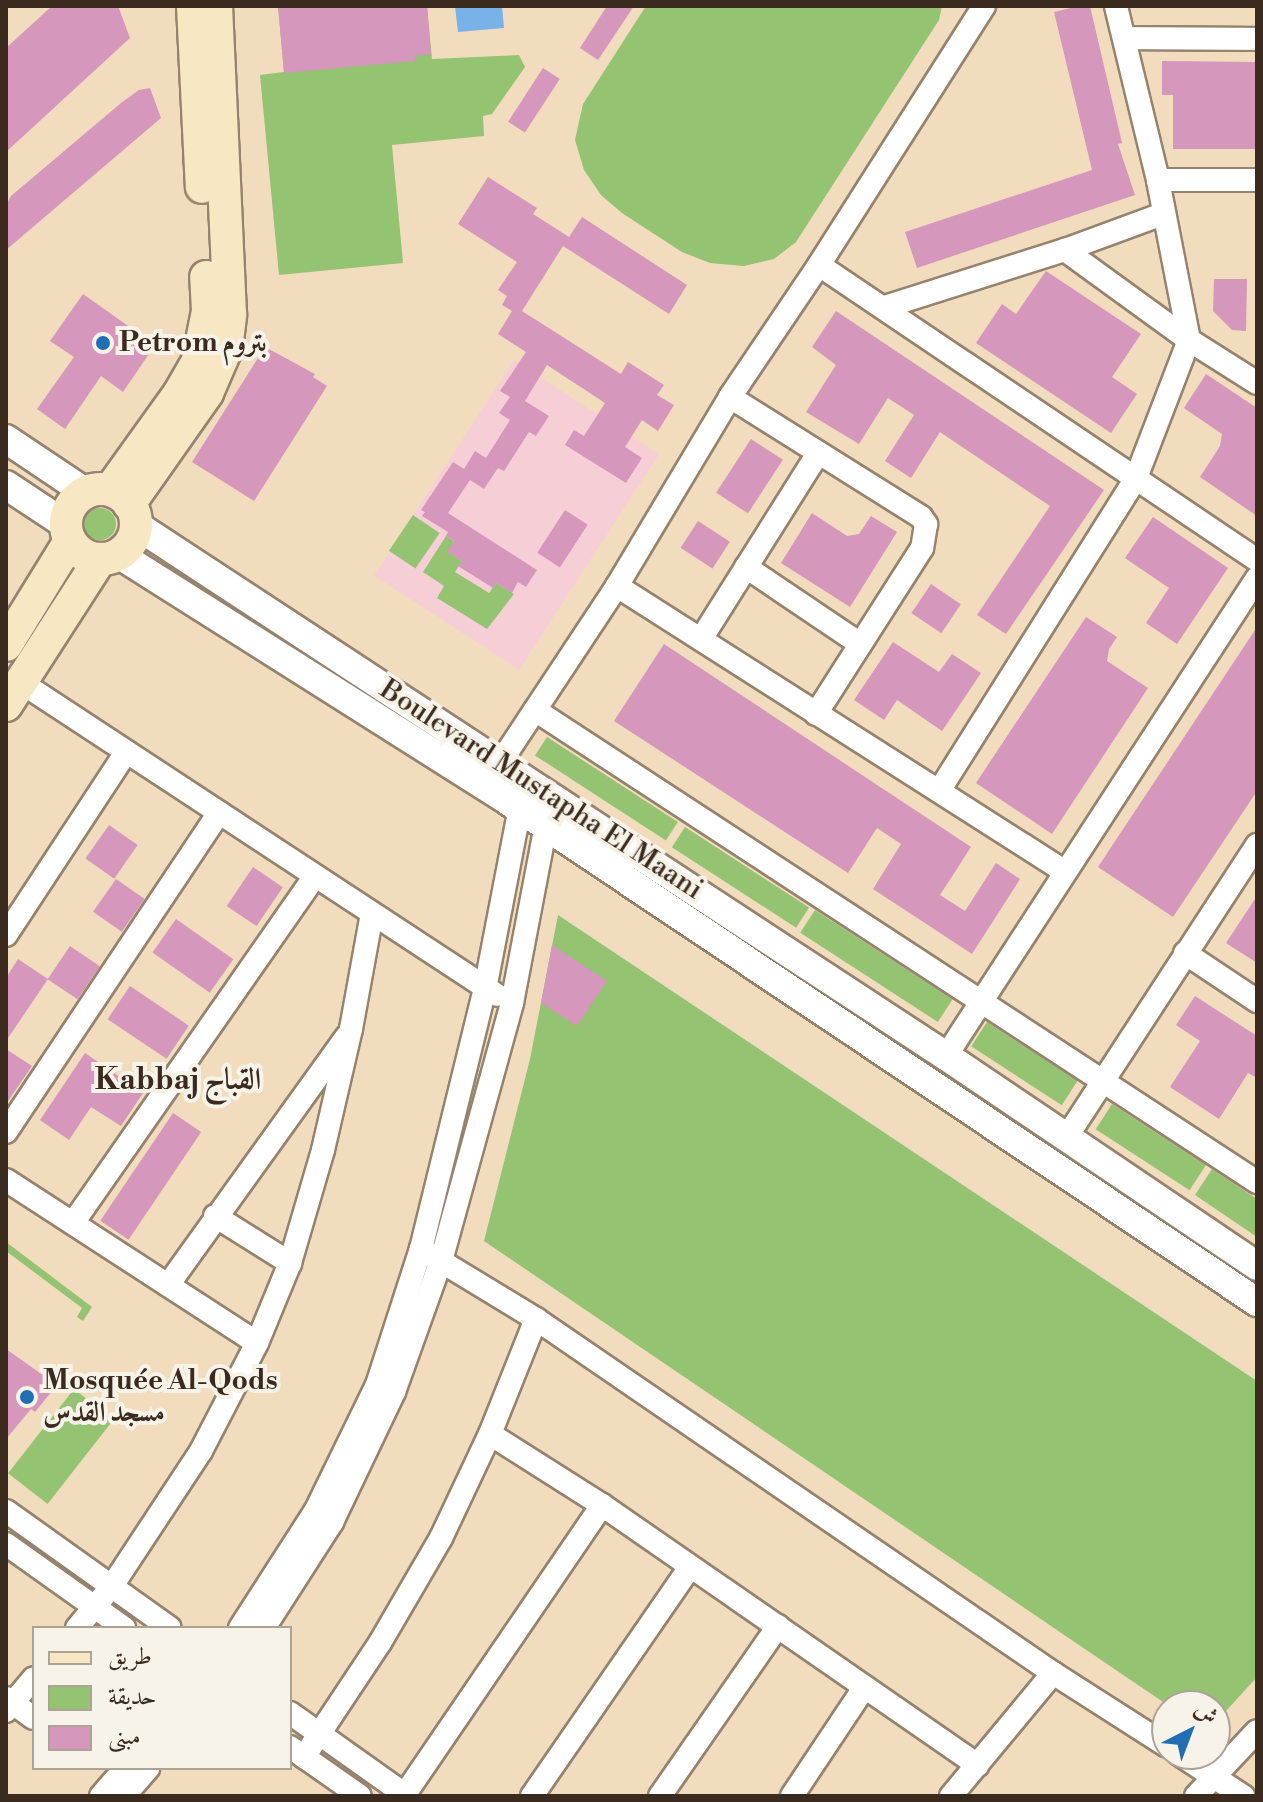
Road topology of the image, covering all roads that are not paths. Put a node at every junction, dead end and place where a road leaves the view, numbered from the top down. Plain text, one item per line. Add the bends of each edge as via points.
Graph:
1 (193, 6) edge
2 (216, 6) edge
3 (984, 6) edge
4 (1116, 6) edge
5 (1125, 38) junction
6 (1257, 39) edge
7 (1158, 180) junction
8 (1257, 180) edge
9 (1163, 214) junction
10 (1065, 250) junction
11 (819, 265) junction
12 (885, 307) junction
13 (1189, 340) junction
14 (1257, 383) edge
15 (730, 397) junction
16 (6, 439) edge
17 (818, 453) junction
18 (1136, 478) junction
19 (6, 485) edge
20 (115, 503) junction
21 (68, 533) junction
22 (109, 557) junction
23 (1257, 560) edge
24 (746, 567) junction
25 (1257, 578) edge
26 (617, 586) junction
27 (701, 639) junction
28 (860, 644) junction
29 (6, 645) edge
30 (321, 645) junction
31 (305, 671) junction
32 (14, 682) edge
33 (535, 710) junction
34 (816, 714) junction
35 (126, 752) junction
36 (492, 775) junction
37 (939, 791) junction
38 (520, 808) junction
39 (219, 813) junction
40 (546, 825) junction
41 (1257, 845) edge
42 (1064, 871) junction
43 (314, 877) junction
44 (372, 914) junction
45 (6, 935) edge
46 (1185, 953) junction
47 (485, 989) junction
48 (980, 999) junction
49 (1257, 1001) edge
50 (512, 1003) junction
51 (351, 1029) junction
52 (946, 1056) junction
53 (1104, 1084) junction
54 (6, 1132) edge
55 (1066, 1138) junction
56 (6, 1180) edge
57 (1257, 1182) edge
58 (215, 1216) junction
59 (73, 1223) junction
60 (421, 1249) junction
61 (441, 1261) junction
62 (290, 1263) junction
63 (1257, 1266) edge
64 (168, 1285) junction
65 (1257, 1302) edge
66 (536, 1319) junction
67 (257, 1343) junction
68 (490, 1434) junction
69 (602, 1505) junction
70 (6, 1511) edge
71 (6, 1544) edge
72 (690, 1567) junction
73 (112, 1586) junction
74 (95, 1607) junction
75 (79, 1626) edge
76 (121, 1626) edge
77 (167, 1626) edge
78 (241, 1626) edge
79 (265, 1626) edge
80 (778, 1626) junction
81 (1053, 1673) junction
82 (32, 1680) edge
83 (864, 1688) junction
84 (8, 1704) edge
85 (292, 1714) edge
86 (32, 1717) edge
87 (1257, 1731) edge
88 (320, 1734) junction
89 (1151, 1736) edge
90 (297, 1752) edge
91 (978, 1765) junction
92 (143, 1770) edge
93 (1204, 1770) edge
94 (1215, 1777) junction
95 (120, 1780) edge
96 (1257, 1784) edge
97 (406, 1795) edge
98 (101, 1796) edge
99 (360, 1796) edge
100 (532, 1796) edge
101 (660, 1796) edge
102 (792, 1796) edge
103 (951, 1796) edge
104 (1196, 1796) edge
105 (1244, 1796) edge

1 - 20 main road via 208,311 203,344 186,383
2 - 20 main road via 230,314 226,349 207,393
3 - 11 street
4 - 5 street
5 - 6 street
5 - 7 street
7 - 8 street
7 - 9 street
9 - 10 street
9 - 13 street
10 - 12 street
10 - 13 street
11 - 12 street
11 - 15 street
12 - 18 street
13 - 14 street
13 - 18 street
15 - 17 street
15 - 26 street
16 - 20 street, Boulevard Mustapha El Maani
17 - 24 street
17 - 28 street via 926,524 922,548
18 - 23 street
18 - 37 street
19 - 21 street
20 - 21 main road via 70,505
20 - 22 main road via 131,542
20 - 30 street, Boulevard Mustapha El Maani
21 - 22 main road via 80,552
21 - 29 main road
22 - 31 street, Boulevard Mustapha El Maani
22 - 32 main road
24 - 27 street
24 - 28 street
25 - 42 street
26 - 27 street
26 - 33 street
27 - 34 street
28 - 34 street
30 - 31 street
30 - 36 street, Boulevard Mustapha El Maani
31 - 36 street, Boulevard Mustapha El Maani
32 - 35 street
33 - 36 street
33 - 48 street
34 - 37 street
35 - 39 street
35 - 45 street
36 - 38 street, Boulevard Mustapha El Maani
36 - 52 street, Boulevard Mustapha El Maani
37 - 42 street
38 - 40 street, Boulevard Mustapha El Maani
38 - 47 street
39 - 43 street
39 - 54 street
40 - 50 street
40 - 65 street, Boulevard Mustapha El Maani
41 - 46 street
42 - 48 street
43 - 44 street
43 - 59 street
44 - 47 street
44 - 51 street
46 - 49 street
46 - 53 street
47 - 50 street
47 - 60 street
48 - 52 street
48 - 53 street
50 - 61 street
51 - 58 street
51 - 62 street
52 - 55 street, Boulevard Mustapha El Maani
53 - 55 street
53 - 57 street
55 - 63 street, Boulevard Mustapha El Maani
56 - 59 street
58 - 62 street
58 - 64 street
59 - 64 street
60 - 61 street
60 - 78 street via 377,1385 316,1510
61 - 66 street
61 - 79 street via 394,1392 339,1507
62 - 67 street
64 - 67 street
66 - 68 street
66 - 81 street
67 - 73 street via 201,1451
68 - 69 street
68 - 88 street via 441,1538
69 - 72 street
69 - 97 street
70 - 73 street
71 - 74 street
72 - 80 street
72 - 100 street
73 - 74 street
73 - 77 street
74 - 75 street
74 - 76 street
80 - 83 street
80 - 101 street
81 - 89 street
81 - 91 street
82 - 84 street
83 - 91 street
83 - 102 street
84 - 86 street
85 - 88 street
87 - 94 street
88 - 90 street
88 - 97 street
90 - 99 street
91 - 103 street
92 - 95 street
93 - 94 street
94 - 104 street
94 - 105 street
95 - 98 street
96 - 105 street

